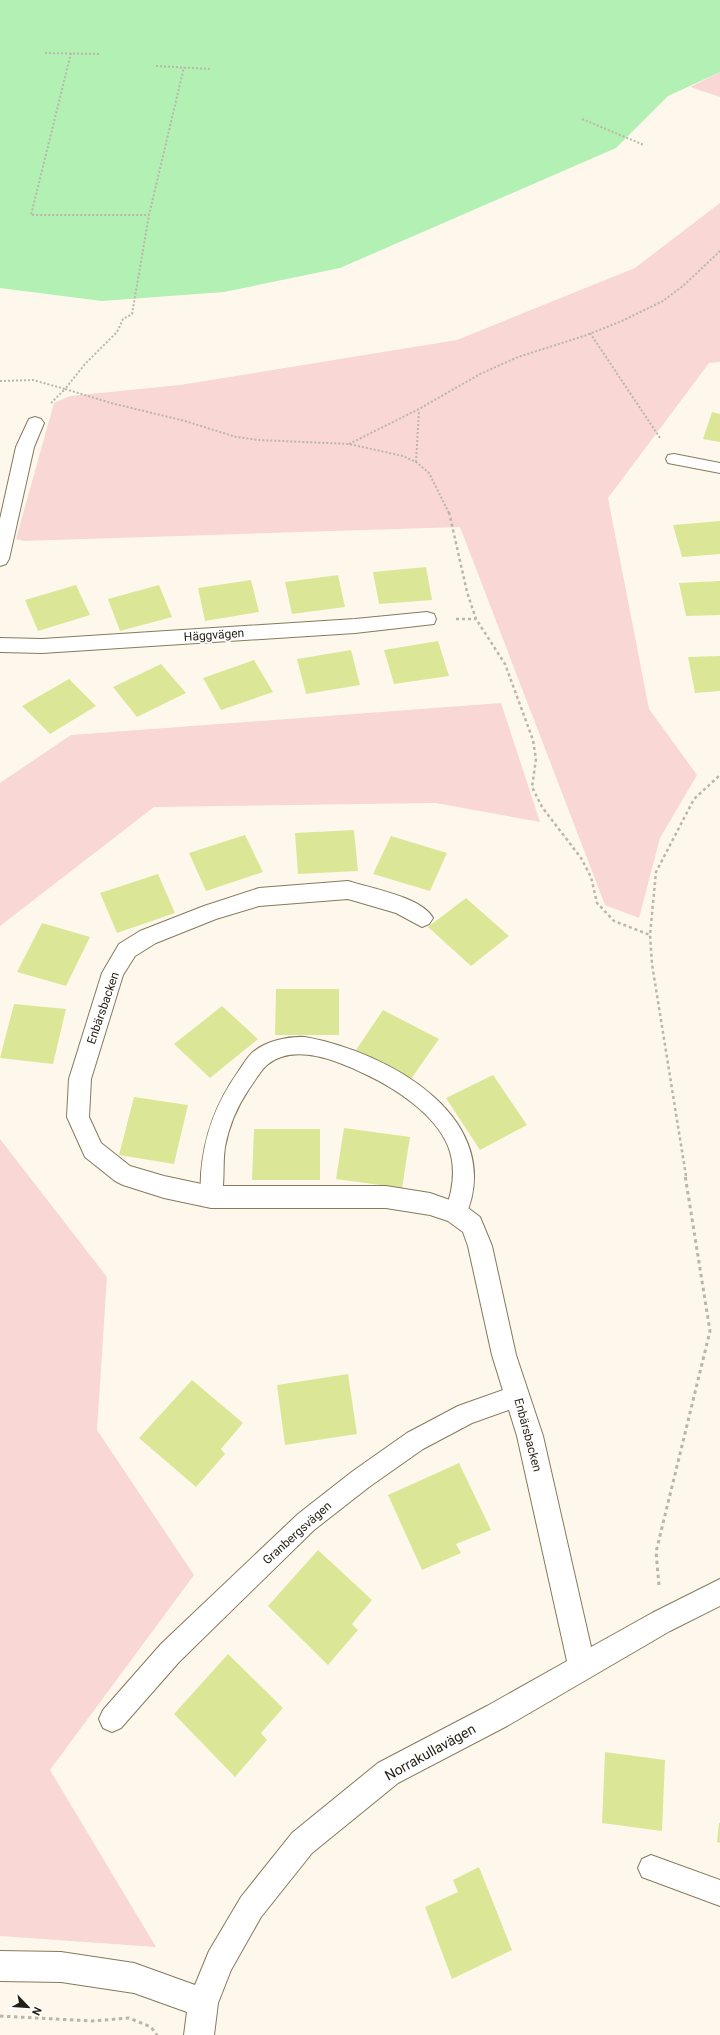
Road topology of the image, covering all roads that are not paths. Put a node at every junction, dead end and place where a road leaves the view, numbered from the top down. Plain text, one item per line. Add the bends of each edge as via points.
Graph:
1 (35, 423) road end
2 (674, 460) road end
3 (720, 468) edge
4 (0, 559) edge
5 (427, 619) dead end
6 (0, 646) edge
7 (422, 918) dead end
8 (211, 1197) junction
9 (456, 1213) junction
10 (517, 1396) junction
11 (720, 1592) edge
12 (582, 1666) junction
13 (112, 1719) dead end
14 (651, 1868) dead end
15 (720, 1893) edge
16 (0, 1966) edge
17 (203, 2003) junction
18 (199, 2035) edge

1 - 4 street via 25,447
2 - 3 lane
5 - 6 street, Häggvägen via 42,646
7 - 8 street, Enbärsbacken via 402,906 348,890 259,897 148,937 127,950 113,972 96,1023 80,1079 78,1117 93,1150 123,1174 164,1187
8 - 9 street, Enbärsbacken via 386,1197 430,1204
8 - 9 lane via 212,1158 220,1122 239,1086 261,1057 283,1047 305,1046 339,1054 385,1074 418,1095 446,1124 461,1153 463,1166 464,1179
9 - 10 street, Enbärsbacken via 472,1225 480,1246 504,1355
10 - 12 street, Enbärsbacken via 530,1436
10 - 13 lane, Granbergsvägen via 466,1414 415,1442 361,1479 306,1522 170,1653
11 - 12 street, Norrakullavägen
12 - 17 street, Norrakullavägen via 497,1716 388,1773 302,1843 251,1907 219,1961
14 - 15 lane
16 - 17 street via 61,1967 134,1978
17 - 18 street, Norrakullavägen

